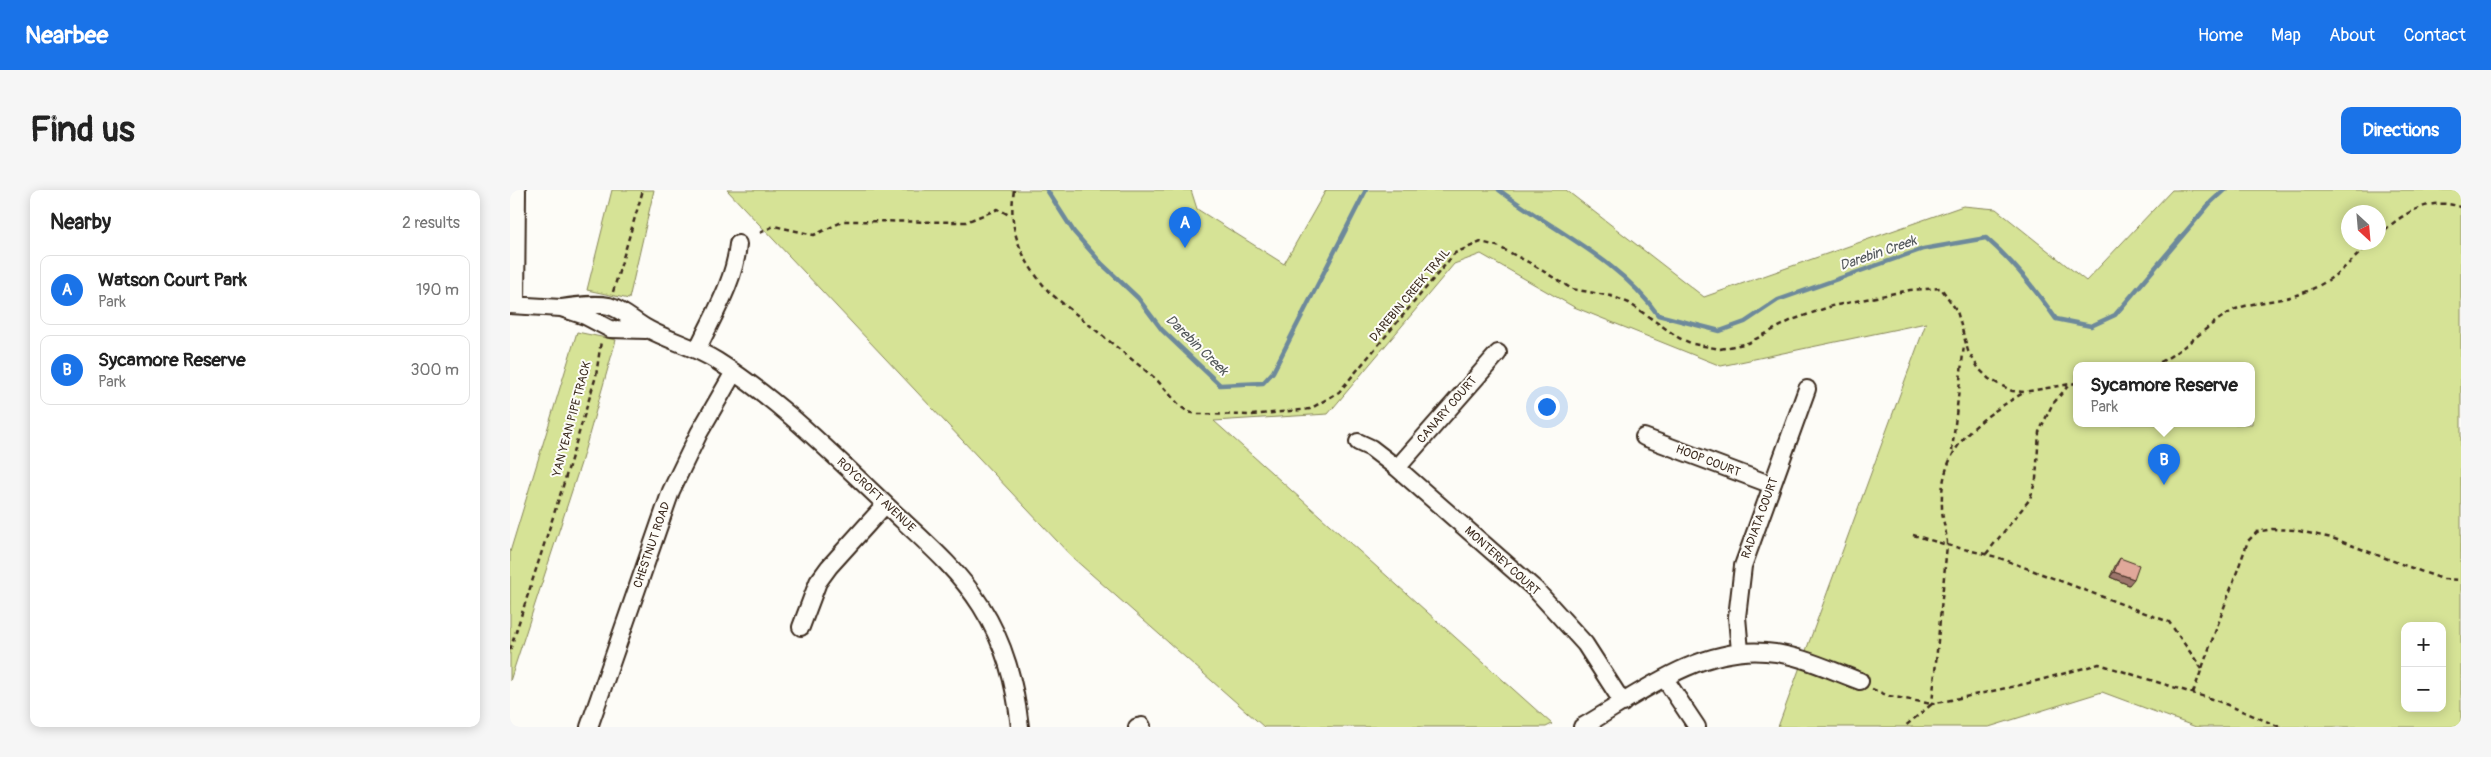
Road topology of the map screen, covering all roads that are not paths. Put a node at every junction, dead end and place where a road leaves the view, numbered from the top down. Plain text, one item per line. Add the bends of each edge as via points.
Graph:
1 (517, 190) edge
2 (738, 244) dead end
3 (513, 305) edge
4 (560, 308) junction
5 (650, 330) junction
6 (697, 350) junction
7 (1498, 353) dead end
8 (734, 372) junction
9 (1807, 389) dead end
10 (1644, 437) dead end
11 (1358, 442) dead end
12 (1397, 468) junction
13 (1772, 485) junction
14 (886, 505) junction
15 (801, 627) dead end
16 (1740, 652) junction
17 (1665, 679) junction
18 (1860, 681) road end
19 (1623, 703) junction
20 (590, 727) edge
21 (1020, 727) edge
22 (1582, 727) edge
23 (1697, 727) edge

1 - 3 street
2 - 6 street via 731,276
3 - 4 street, ROYCROFT AVENUE
4 - 5 street, ROYCROFT AVENUE via 585,316 603,327
4 - 5 street, ROYCROFT AVENUE via 609,306
5 - 6 street, ROYCROFT AVENUE
6 - 8 street, ROYCROFT AVENUE
7 - 12 street, CANARY COURT
8 - 14 street, ROYCROFT AVENUE via 771,398
8 - 20 street, CHESTNUT ROAD via 698,433 671,491
9 - 13 street, RADIATA COURT
10 - 13 street, HOOP COURT
11 - 12 street, MONTEREY COURT
12 - 19 street, MONTEREY COURT via 1535,589 1585,644
13 - 16 street, RADIATA COURT via 1741,574 1737,617
14 - 15 street via 829,567 814,591
14 - 21 street, ROYCROFT AVENUE via 952,569 981,606 1003,648
16 - 17 street via 1706,658
16 - 18 street via 1782,655
17 - 19 street
17 - 23 street
19 - 22 street

